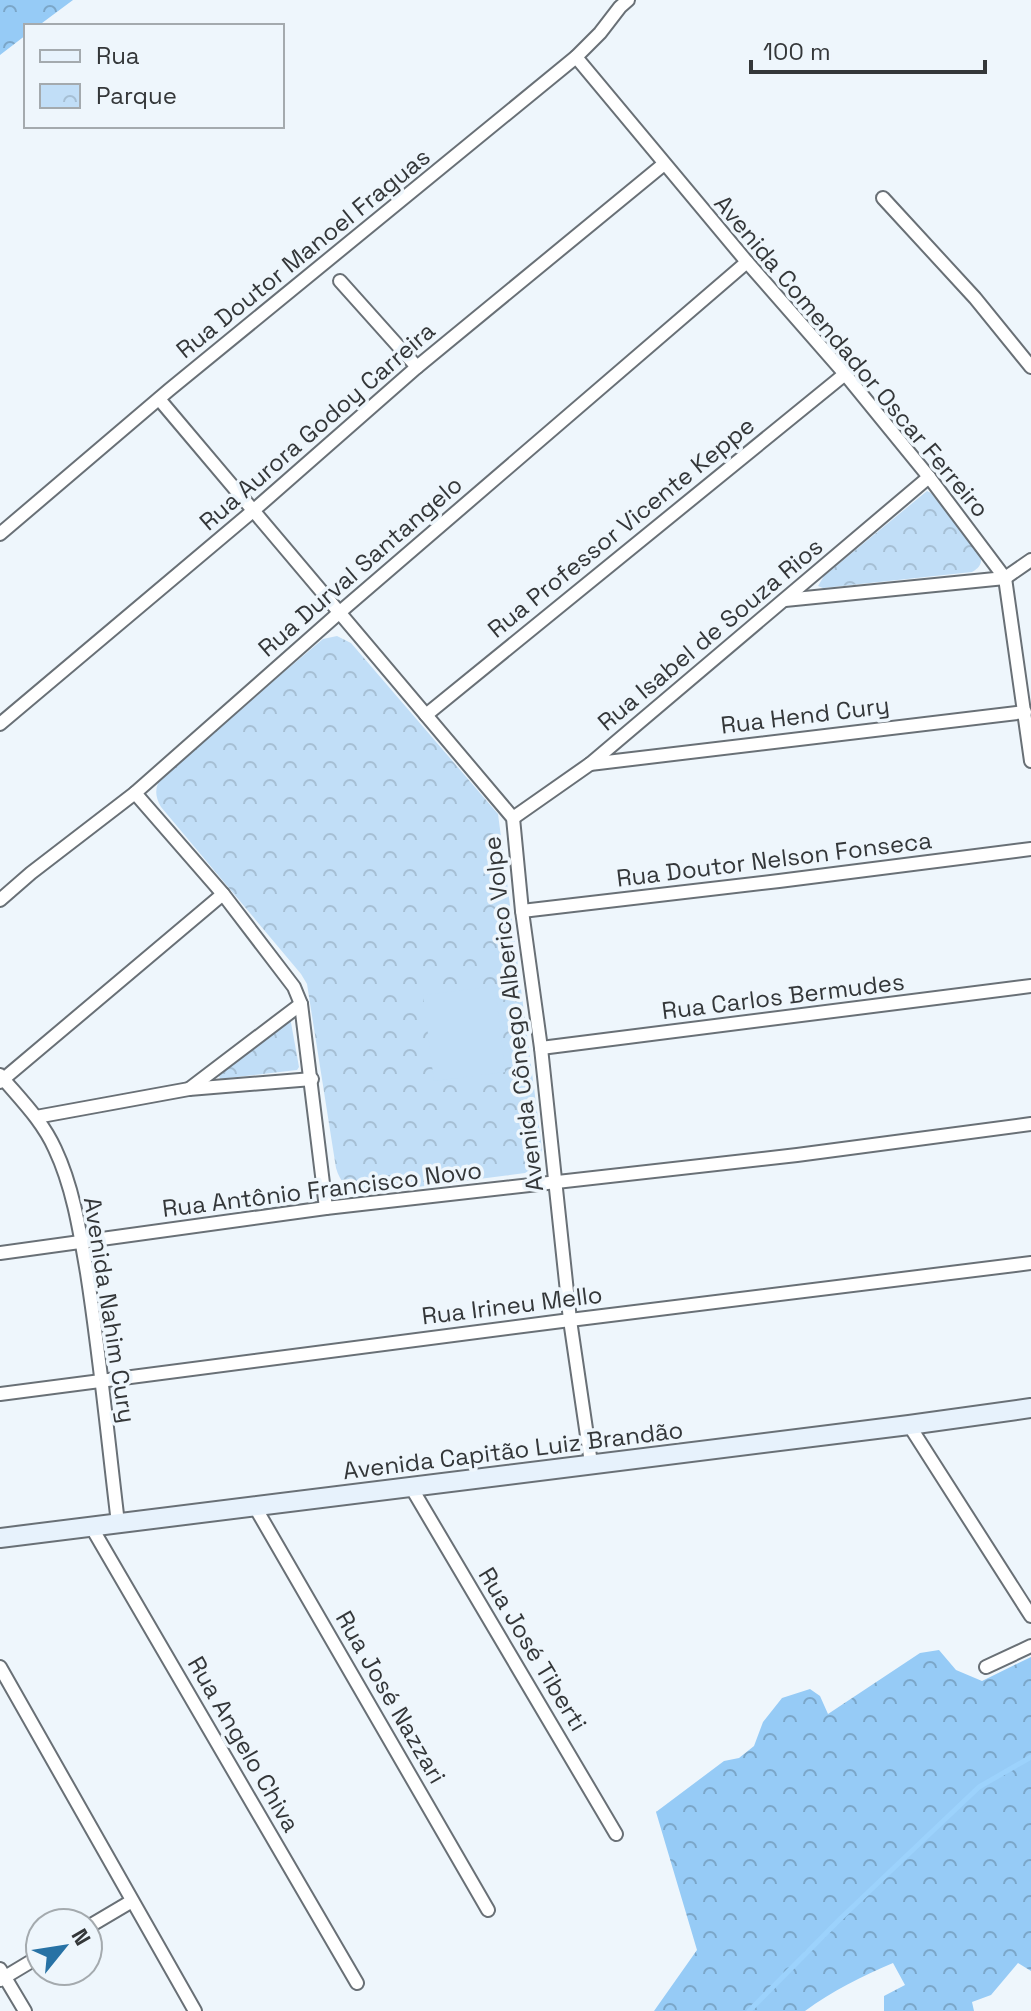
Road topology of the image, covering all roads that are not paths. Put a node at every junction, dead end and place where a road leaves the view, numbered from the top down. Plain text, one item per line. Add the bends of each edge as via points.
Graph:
1 (628, 0) edge
2 (576, 57) junction
3 (664, 164) junction
4 (883, 198) dead end
5 (747, 262) junction
6 (340, 281) dead end
7 (417, 367) junction
8 (1031, 367) edge
9 (845, 374) junction
10 (159, 399) junction
11 (929, 477) junction
12 (254, 510) junction
13 (0, 534) edge
14 (1031, 560) edge
15 (1005, 578) junction
16 (785, 600) junction
17 (340, 612) junction
18 (1025, 712) junction
19 (426, 715) junction
20 (0, 724) edge
21 (1031, 761) edge
22 (590, 764) junction
23 (135, 793) junction
24 (513, 818) junction
25 (1031, 849) edge
26 (223, 894) junction
27 (0, 900) edge
28 (522, 911) junction
29 (1031, 986) edge
30 (301, 1004) junction
31 (541, 1048) junction
32 (1, 1079) edge
33 (312, 1079) junction
34 (189, 1089) junction
35 (36, 1117) junction
36 (1031, 1124) edge
37 (555, 1182) junction
38 (326, 1208) junction
39 (81, 1243) junction
40 (0, 1253) edge
41 (1031, 1263) edge
42 (570, 1320) junction
43 (101, 1380) junction
44 (0, 1394) edge
45 (1031, 1408) edge
46 (909, 1425) junction
47 (591, 1463) junction
48 (411, 1487) junction
49 (255, 1507) junction
50 (118, 1523) junction
51 (92, 1528) junction
52 (0, 1538) edge
53 (1031, 1616) edge
54 (1031, 1646) edge
55 (0, 1667) edge
56 (986, 1667) dead end
57 (616, 1834) dead end
58 (132, 1901) junction
59 (488, 1910) dead end
60 (104, 1918) edge
61 (24, 1964) edge
62 (2, 1975) edge
63 (357, 1983) dead end
64 (25, 2011) edge
65 (195, 2011) edge

1 - 2 street, Rua Doutor Manoel Fraguas
2 - 3 street, Avenida Comendador Oscar Ferreiro
2 - 10 street, Rua Doutor Manoel Fraguas
3 - 5 street, Avenida Comendador Oscar Ferreiro
3 - 7 street, Rua Aurora Godoy Carreira
4 - 8 street
5 - 9 street, Avenida Comendador Oscar Ferreiro
5 - 17 street, Rua Durval Santangelo
6 - 7 street
7 - 12 street, Rua Aurora Godoy Carreira
9 - 11 street, Avenida Comendador Oscar Ferreiro
9 - 19 street, Rua Professor Vicente Keppe
10 - 12 street, Avenida Cônego Alberico Volpe
10 - 13 street, Rua Doutor Manoel Fraguas
11 - 15 street, Avenida Comendador Oscar Ferreiro
11 - 16 street, Rua Isabel de Souza Rios
12 - 17 street, Avenida Cônego Alberico Volpe
12 - 20 street, Rua Aurora Godoy Carreira
14 - 15 street
15 - 16 street
15 - 18 street, Avenida Comendador Oscar Ferreiro
16 - 22 street, Rua Isabel de Souza Rios
17 - 19 street, Avenida Cônego Alberico Volpe
17 - 23 street, Rua Durval Santangelo
18 - 21 street, Avenida Comendador Oscar Ferreiro
18 - 22 street, Rua Hend Cury
19 - 24 street, Avenida Cônego Alberico Volpe
22 - 24 street, Rua Isabel de Souza Rios
23 - 26 street
23 - 27 street, Rua Durval Santangelo
24 - 28 street, Avenida Cônego Alberico Volpe
25 - 28 street, Rua Doutor Nelson Fonseca
26 - 30 street via 294,987
26 - 32 street
28 - 31 street, Avenida Cônego Alberico Volpe
29 - 31 street, Rua Carlos Bermudes
30 - 33 street
30 - 34 street
31 - 37 street, Avenida Cônego Alberico Volpe
32 - 35 street, Avenida Nahim Cury
33 - 34 street
33 - 38 street
34 - 35 street
35 - 39 street, Avenida Nahim Cury via 69,1184
36 - 37 street, Rua Antônio Francisco Novo
37 - 38 street, Rua Antônio Francisco Novo
37 - 42 street, Avenida Cônego Alberico Volpe
38 - 39 street, Rua Antônio Francisco Novo
39 - 40 street, Rua Antônio Francisco Novo
39 - 43 street, Avenida Nahim Cury
41 - 42 street, Rua Irineu Mello
42 - 43 street, Rua Irineu Mello
42 - 47 street, Avenida Cônego Alberico Volpe
43 - 44 street, Rua Irineu Mello
43 - 50 street, Avenida Nahim Cury
45 - 46 main road, Avenida Capitão Luiz Brandão
46 - 47 main road, Avenida Capitão Luiz Brandão
46 - 53 street
47 - 48 main road, Avenida Capitão Luiz Brandão
48 - 49 main road, Avenida Capitão Luiz Brandão
48 - 57 street, Rua José Tiberti
49 - 50 main road, Avenida Capitão Luiz Brandão
49 - 59 street, Rua José Nazzari
50 - 51 main road, Avenida Capitão Luiz Brandão
51 - 52 main road, Avenida Capitão Luiz Brandão
51 - 63 street, Rua Angelo Chiva
54 - 56 street
55 - 58 street
58 - 60 street
58 - 65 street
61 - 62 street
62 - 64 street

